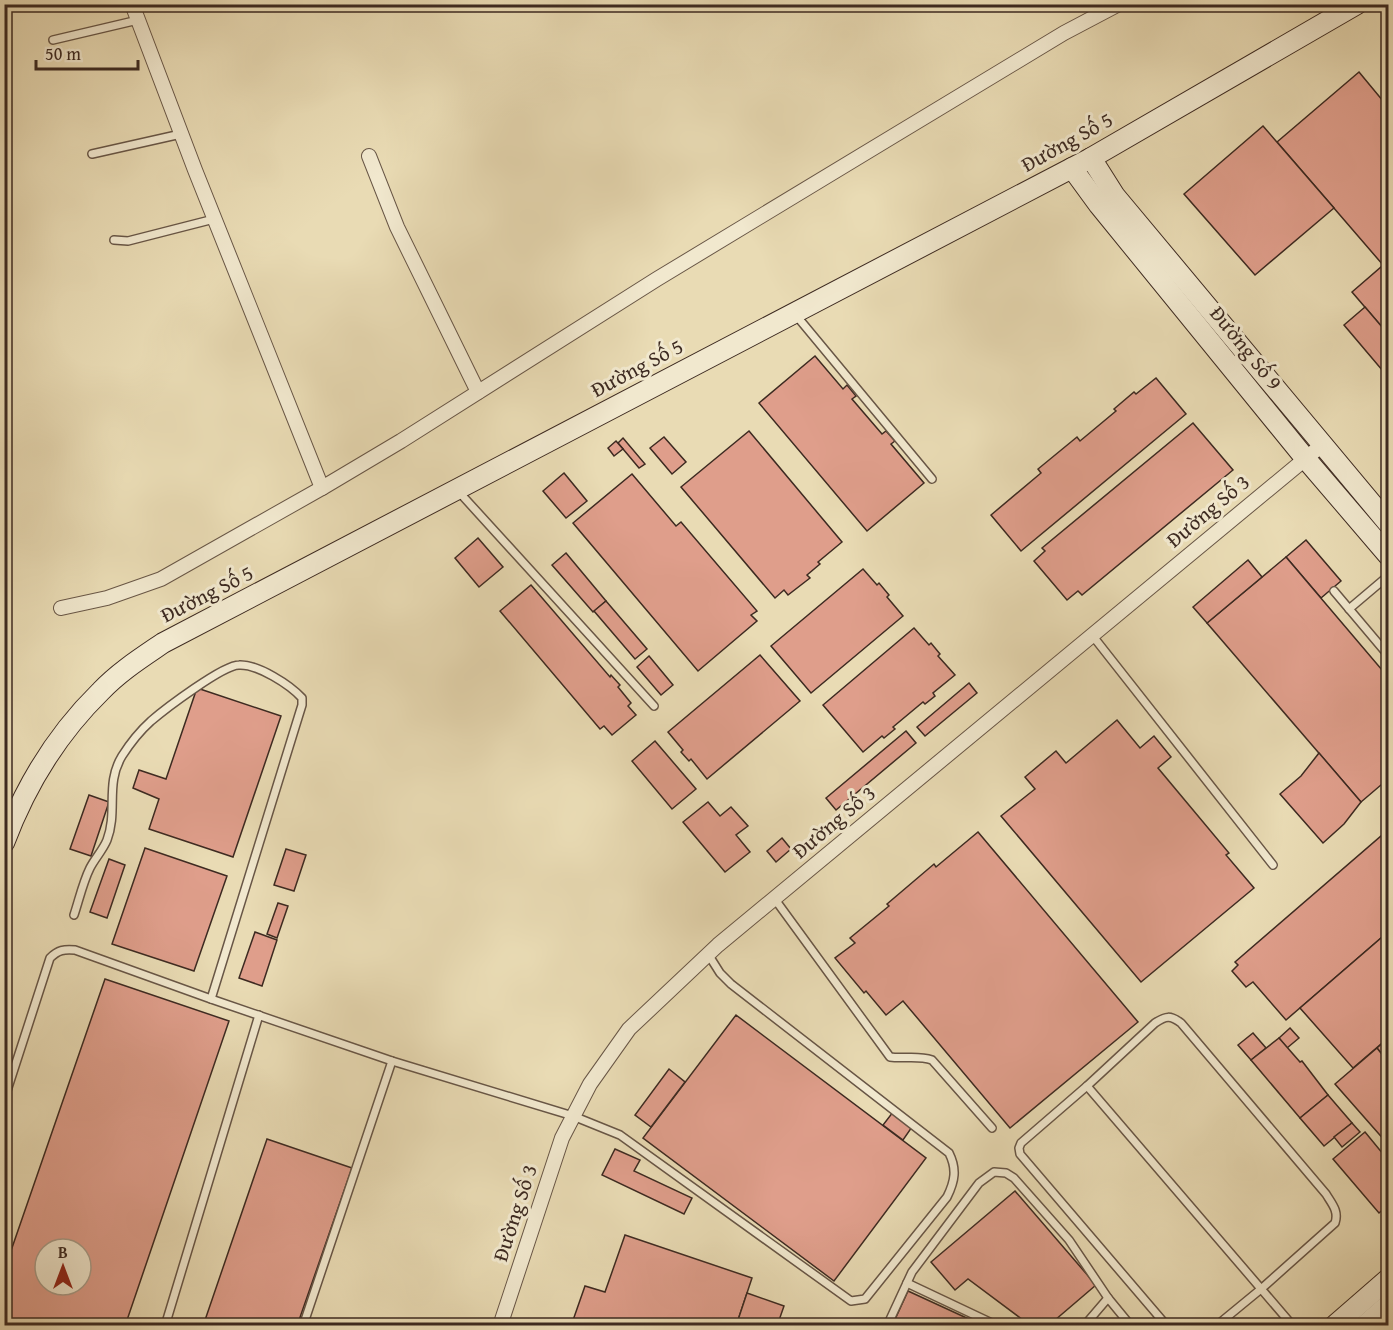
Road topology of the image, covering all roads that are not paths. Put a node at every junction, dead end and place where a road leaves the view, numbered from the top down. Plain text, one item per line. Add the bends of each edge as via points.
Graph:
1 (132, 4) edge
2 (1119, 4) edge
3 (1358, 4) edge
4 (138, 20) junction
5 (52, 40) dead end
6 (181, 134) junction
7 (92, 154) dead end
8 (369, 156) dead end
9 (1091, 158) junction
10 (1072, 168) junction
11 (214, 219) junction
12 (114, 240) dead end
13 (793, 312) junction
14 (478, 392) junction
15 (1322, 445) junction
16 (1305, 458) junction
17 (933, 479) dead end
18 (322, 488) junction
19 (457, 490) junction
20 (1386, 514) edge
21 (1389, 555) edge
22 (1389, 576) edge
23 (1334, 591) dead end
24 (61, 608) dead end
25 (1349, 609) junction
26 (1092, 635) junction
27 (1389, 655) edge
28 (654, 705) dead end
29 (4, 843) edge
30 (1273, 866) dead end
31 (774, 898) junction
32 (74, 915) dead end
33 (708, 954) junction
34 (211, 999) junction
35 (259, 1015) junction
36 (392, 1061) junction
37 (1087, 1086) junction
38 (4, 1100) edge
39 (573, 1116) junction
40 (992, 1128) dead end
41 (1389, 1278) edge
42 (907, 1282) junction
43 (1262, 1289) junction
44 (1108, 1298) junction
45 (1389, 1305) edge
46 (165, 1326) edge
47 (303, 1326) edge
48 (500, 1326) edge
49 (887, 1326) edge
50 (998, 1326) edge
51 (1084, 1326) edge
52 (1131, 1326) edge
53 (1167, 1326) edge
54 (1216, 1326) edge
55 (1293, 1326) edge
56 (1334, 1326) edge
57 (1364, 1326) edge

1 - 4 street
2 - 14 street via 894,135
3 - 9 street, Đường Số 5
4 - 5 lane
4 - 6 street
6 - 7 lane
6 - 11 street
8 - 14 street via 402,237
9 - 10 street, Đường Số 5
9 - 15 street, Đường Số 9 via 1115,196
10 - 13 street, Đường Số 5
10 - 16 street, Đường Số 9
11 - 12 lane via 128,241
11 - 18 street
13 - 17 lane
13 - 19 street, Đường Số 5
14 - 18 street
15 - 16 street, Đường Số 3
15 - 20 street, Đường Số 9
16 - 21 street, Đường Số 9
16 - 26 street, Đường Số 3
18 - 24 street via 161,579 107,598
19 - 28 lane
19 - 29 street, Đường Số 5 via 163,643 134,662 100,691 44,762
22 - 25 lane
23 - 25 lane
25 - 27 lane
26 - 30 lane
26 - 31 street, Đường Số 3
31 - 33 street, Đường Số 3
31 - 40 lane via 890,1057 932,1060
32 - 34 lane via 89,869 107,841 112,778 122,756 150,722 218,673 237,664 270,675 298,693 302,705
33 - 39 street, Đường Số 3 via 629,1029 590,1084
33 - 39 lane via 731,984 949,1153 954,1163 953,1186 947,1197 865,1299 851,1302 620,1135
34 - 35 lane
34 - 38 lane via 75,950 56,952 47,966
35 - 36 lane
35 - 46 lane
36 - 39 lane
36 - 47 lane
37 - 43 lane
37 - 43 lane via 1166,1016 1173,1017 1189,1032 1336,1210 1335,1223
37 - 53 lane via 1021,1143 1020,1154
39 - 48 street, Đường Số 3 via 561,1138
41 - 56 street
42 - 44 lane via 979,1183 994,1172 1014,1178 1069,1240
42 - 49 lane
42 - 50 lane
43 - 54 lane
43 - 55 lane
44 - 51 lane
44 - 52 lane
45 - 57 street

